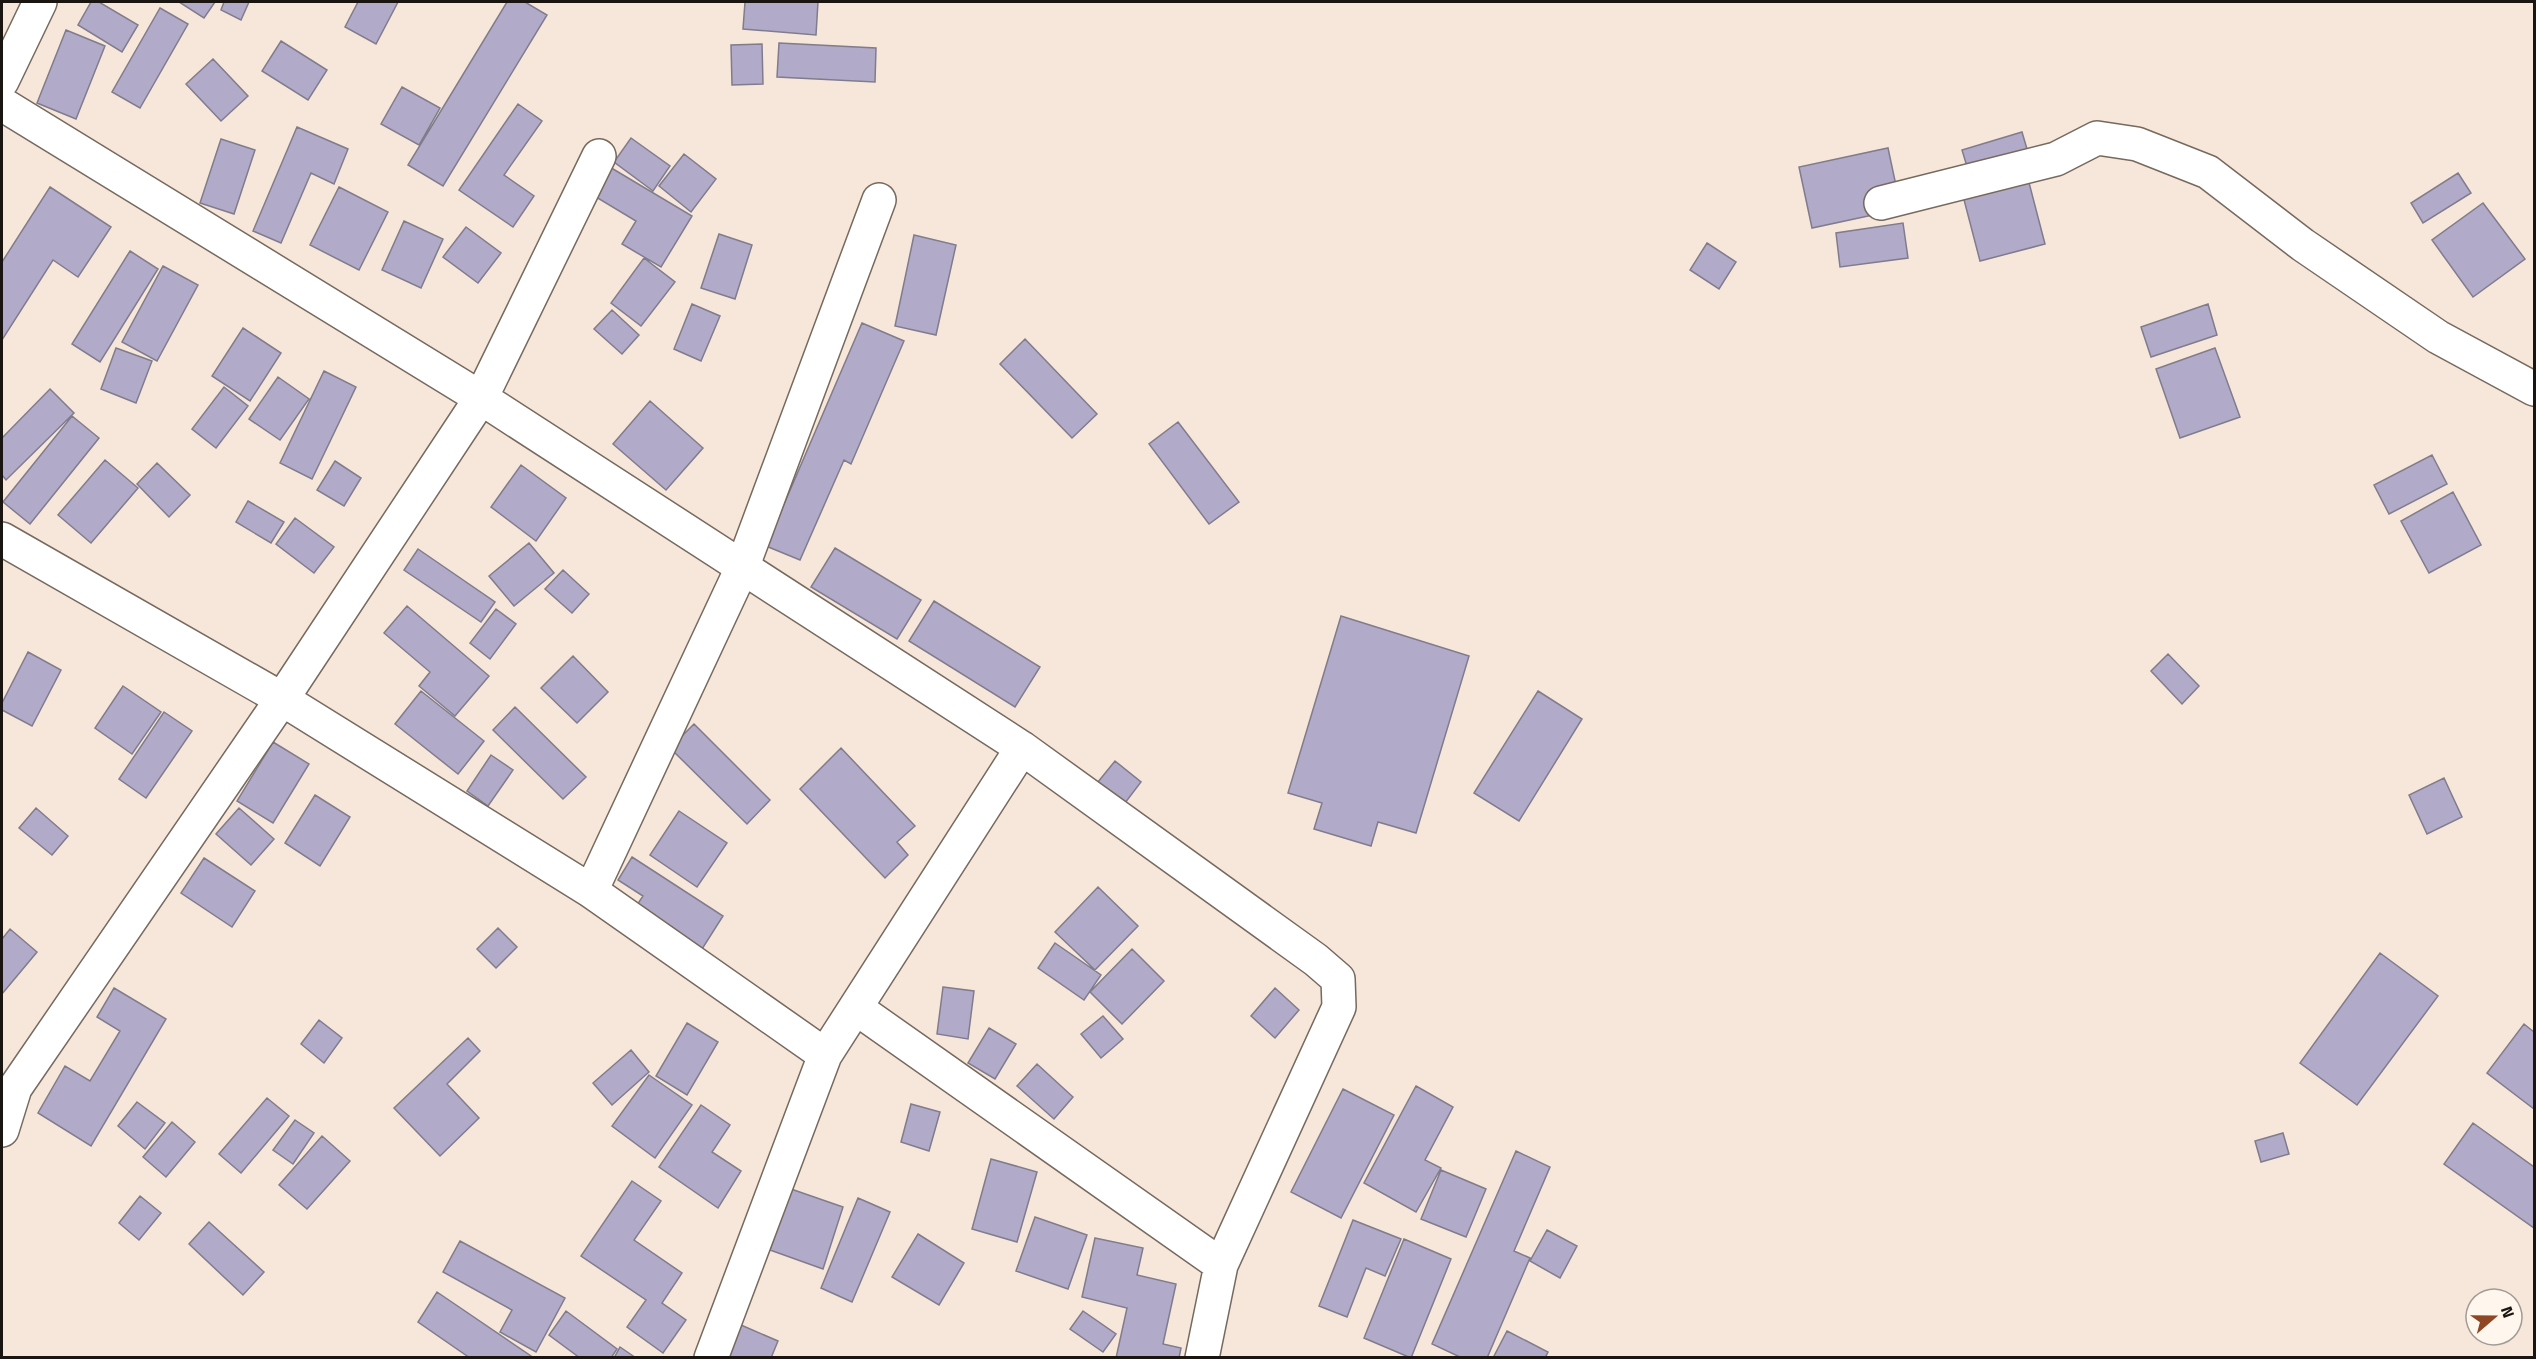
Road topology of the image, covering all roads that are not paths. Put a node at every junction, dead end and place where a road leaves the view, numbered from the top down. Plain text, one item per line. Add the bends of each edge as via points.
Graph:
1 (40, 2) edge
2 (2, 81) edge
3 (2, 104) edge
4 (599, 156) dead end
5 (879, 200) dead end
6 (1881, 203) dead end
7 (2535, 390) edge
8 (482, 398) junction
9 (2, 539) edge
10 (742, 568) junction
11 (282, 699) junction
12 (1022, 748) junction
13 (591, 891) junction
14 (856, 1008) junction
15 (825, 1055) junction
16 (2, 1130) edge
17 (1221, 1265) junction
18 (711, 1358) edge
19 (1202, 1358) edge

1 - 2 street
3 - 8 street
4 - 8 street
5 - 10 street
6 - 7 street via 2056,159 2097,138 2137,144 2208,172 2303,245 2438,337
8 - 10 street
8 - 11 street
9 - 11 street
10 - 12 street
10 - 13 street
11 - 13 street
11 - 16 street via 15,1088
12 - 14 street
12 - 17 street via 1338,979 1339,1007
13 - 15 street
14 - 15 street
14 - 17 street
15 - 18 street
17 - 19 street

